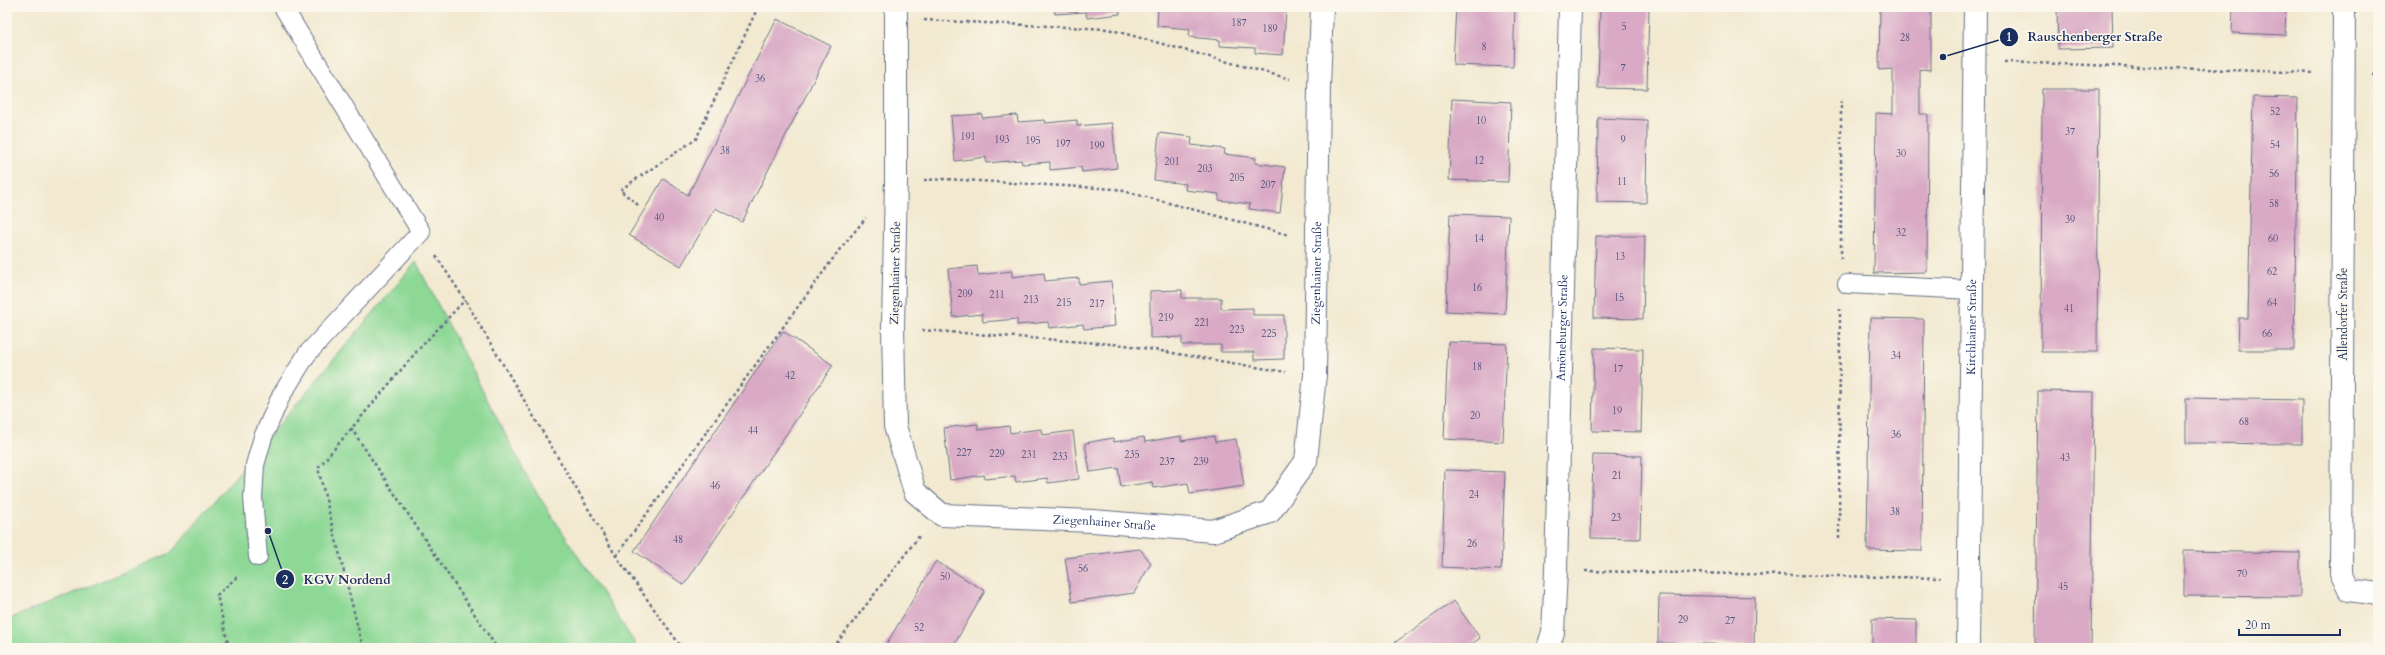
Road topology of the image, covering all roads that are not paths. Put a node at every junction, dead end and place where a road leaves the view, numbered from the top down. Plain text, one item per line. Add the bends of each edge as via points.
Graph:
1 (283, 7) edge
2 (1322, 7) edge
3 (1570, 7) edge
4 (1975, 7) edge
5 (2344, 7) edge
6 (896, 13) edge
7 (1847, 284) dead end
8 (1973, 290) junction
9 (258, 557) road end
10 (2378, 594) edge
11 (1548, 648) edge
12 (1968, 648) edge

1 - 9 lane via 421,232 307,354 281,396 263,437 255,466 253,498
2 - 6 street, Ziegenhainer Straße via 1315,375 1306,461 1270,512 1213,531 942,515 915,492 895,426
3 - 11 street, Amöneburger Straße via 1554,632
4 - 8 street, Kirchhainer Straße
5 - 10 street, Allendorfer Straße via 2341,573 2349,590
7 - 8 lane
8 - 12 street, Kirchhainer Straße

